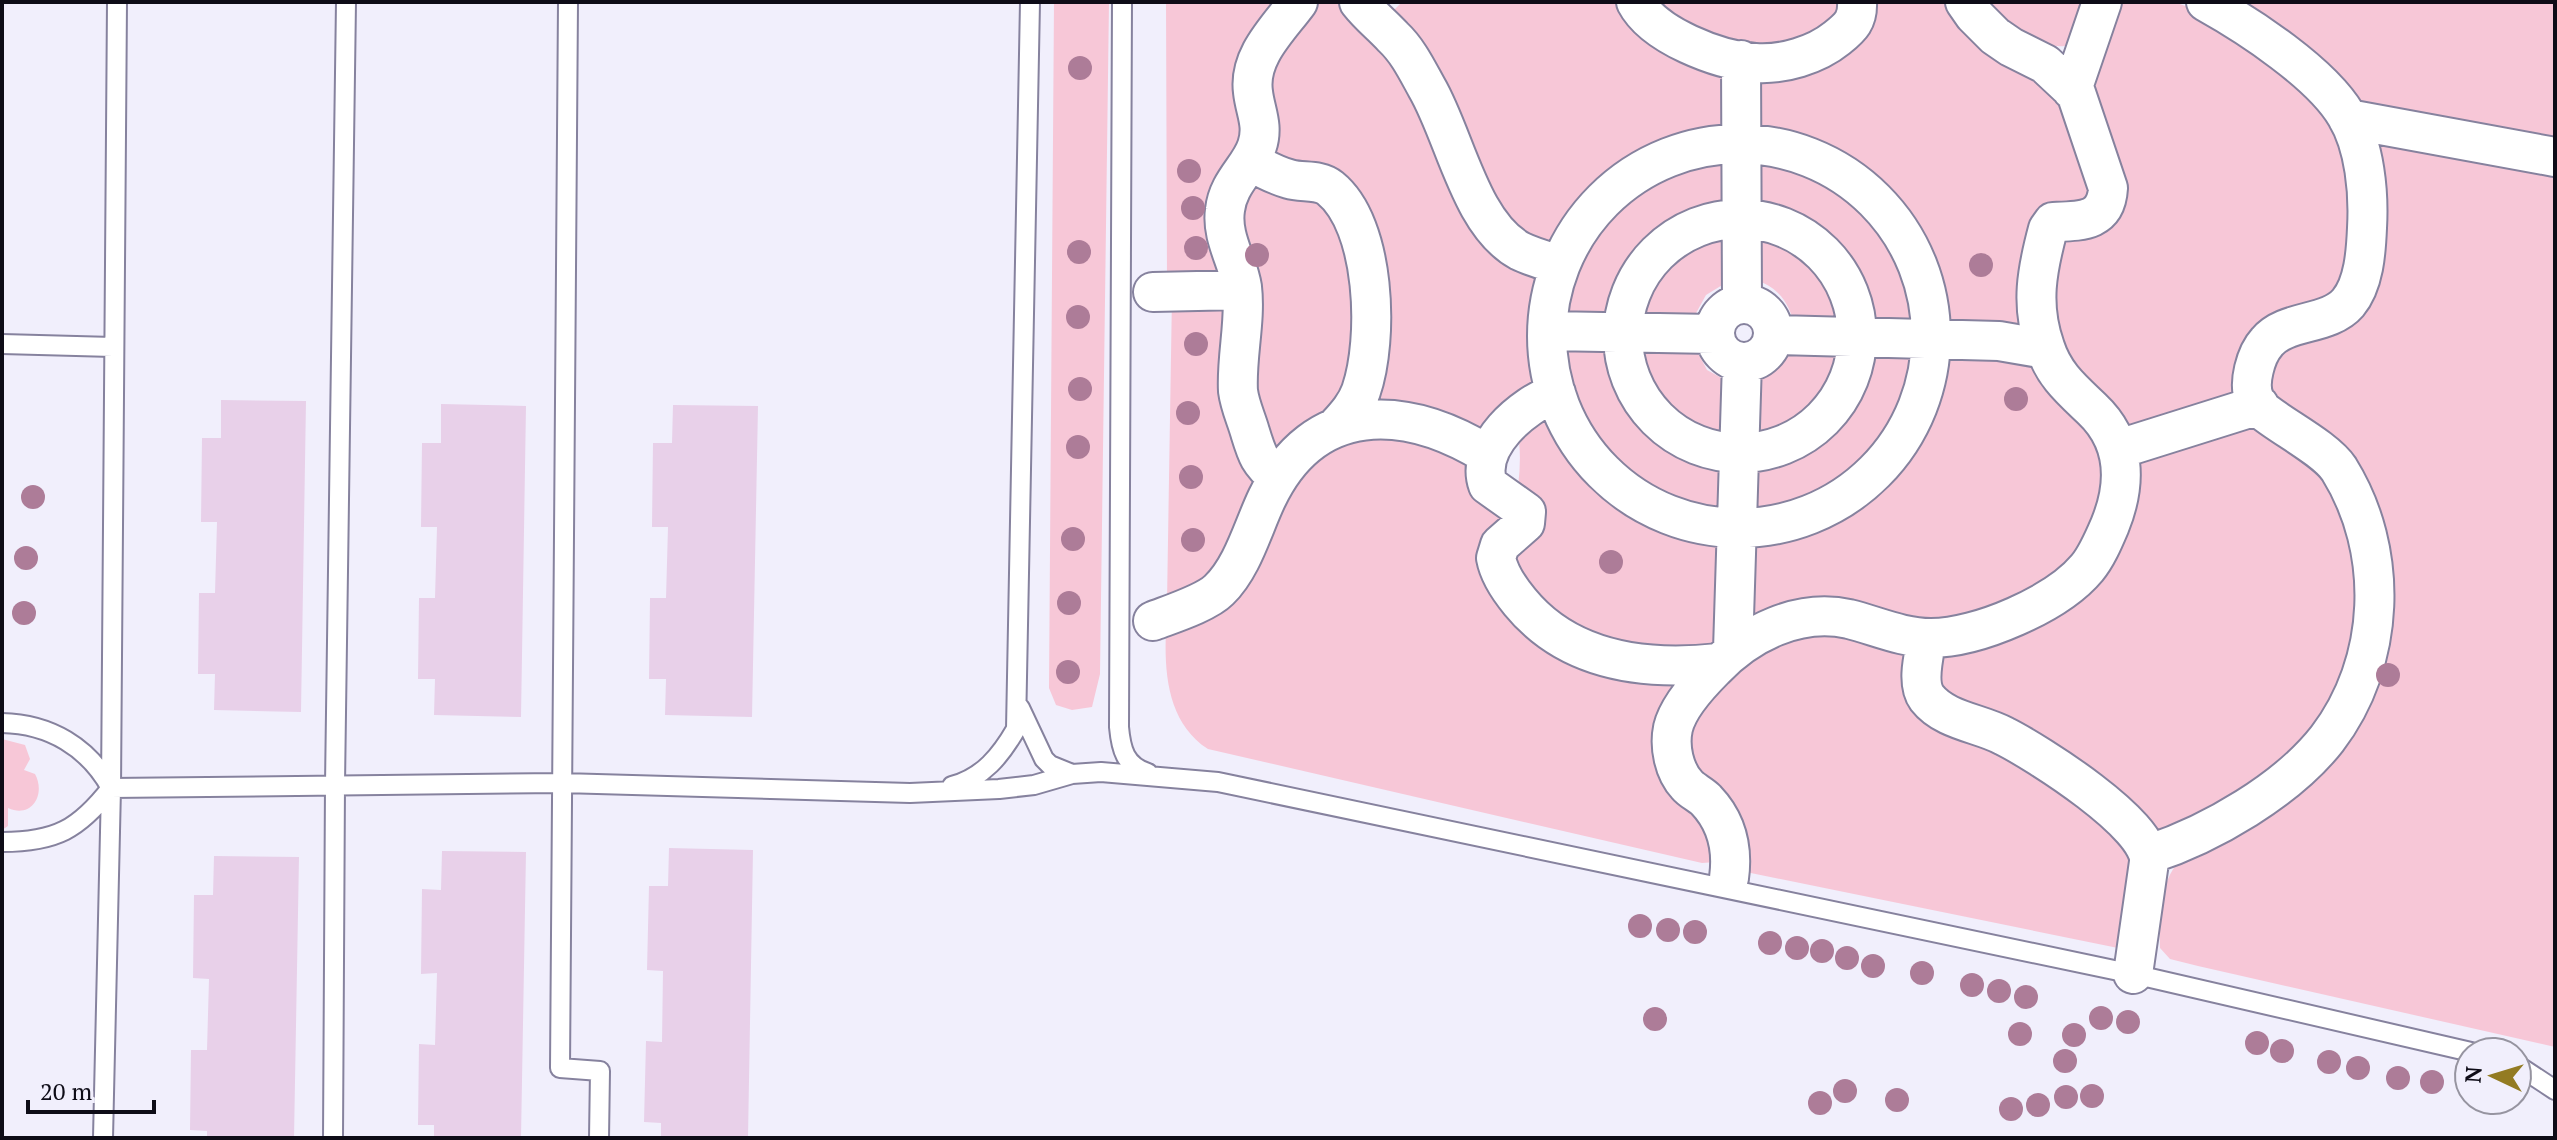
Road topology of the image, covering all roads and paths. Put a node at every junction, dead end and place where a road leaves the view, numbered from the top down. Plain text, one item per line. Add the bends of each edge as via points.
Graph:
1 (117, 2) edge
2 (346, 2) edge
3 (568, 2) edge
4 (1030, 2) edge
5 (1122, 2) edge
6 (1298, 2) edge
7 (1636, 2) edge
8 (1857, 2) edge
9 (1965, 2) edge
10 (2102, 2) edge
11 (2217, 5) edge
12 (1376, 9) edge
13 (1741, 60) junction
14 (2072, 90) junction
15 (2348, 119) junction
16 (1743, 144) junction
17 (2555, 157) edge
18 (1250, 161) junction
19 (1743, 219) junction
20 (1560, 265) junction
21 (1242, 290) junction
22 (1153, 292) dead end
23 (1742, 303) junction
24 (1548, 331) junction
25 (1623, 332) junction
26 (1714, 334) junction
27 (1774, 335) junction
28 (1856, 337) junction
29 (1933, 338) junction
30 (2, 344) edge
31 (113, 347) junction
32 (2045, 349) junction
33 (1742, 362) junction
34 (1556, 393) junction
35 (2259, 405) junction
36 (1337, 426) junction
37 (2119, 449) junction
38 (1739, 454) junction
39 (1488, 455) junction
40 (1278, 478) junction
41 (1736, 530) junction
42 (1153, 621) dead end
43 (1927, 638) junction
44 (1726, 656) junction
45 (1019, 705) junction
46 (2, 723) edge
47 (1121, 743) junction
48 (1101, 772) junction
49 (1072, 774) junction
50 (1157, 776) junction
51 (562, 783) junction
52 (335, 784) junction
53 (111, 788) junction
54 (910, 793) junction
55 (2, 842) edge
56 (2150, 854) junction
57 (1729, 878) dead end
58 (2133, 974) junction
59 (2453, 1048) edge
60 (2533, 1076) edge
61 (2555, 1090) edge
62 (103, 1138) edge
63 (333, 1138) edge
64 (599, 1138) edge

1 - 31 lane
2 - 52 lane
3 - 51 lane
4 - 45 lane
5 - 47 lane
6 - 18 street via 1259,54 1253,72 1252,93 1260,120 1259,141
7 - 13 street via 1663,30
8 - 13 street via 1851,26 1830,44 1780,62
9 - 14 street via 1995,36 2045,64
10 - 14 street
11 - 15 street via 2326,91
12 - 20 street via 1429,91 1494,231 1519,250
13 - 16 street
14 - 32 street via 2108,188 2107,202 2094,217 2053,222 2048,229 2035,285
15 - 17 street
15 - 35 street via 2363,163 2368,217 2362,275 2346,305 2268,340 2254,371 2253,392
16 - 19 street
16 - 20 street via 1676,153 1639,171 1579,228
16 - 29 street via 1778,146 1826,163 1869,193 1902,233 1924,280
18 - 21 street via 1238,173 1225,208 1225,232
18 - 36 street via 1290,179 1324,183 1351,214 1362,242 1370,293 1369,358 1355,406
19 - 23 street
19 - 25 street via 1709,222 1676,237 1648,262 1631,294
19 - 28 street via 1789,229 1822,251 1846,284
20 - 24 street
21 - 22 street
21 - 40 street via 1241,408 1261,464
23 - 26 street via 1726,309
23 - 27 street via 1769,316
24 - 25 street
24 - 34 street
25 - 26 street
25 - 38 street via 1627,367 1641,400 1666,428 1698,446
26 - 33 street via 1721,351
27 - 28 street
27 - 33 street via 1757,360
28 - 29 street
28 - 38 street via 1854,364 1838,401 1811,431 1774,449
29 - 32 street
29 - 41 street via 1927,383 1907,431 1876,472 1836,504 1788,524
30 - 31 lane
31 - 53 lane
32 - 37 street via 2069,389 2094,411
33 - 38 street
34 - 39 street via 1520,415
34 - 41 street via 1592,461 1621,489 1656,511 1695,525
35 - 37 street
35 - 56 street via 2337,466 2363,525 2375,577 2365,667 2337,723 2305,762 2220,823
36 - 39 street via 1393,418 1467,441
36 - 40 street via 1297,453
37 - 43 street via 2121,477 2112,521 2090,565 2073,584 2007,620 1956,636
38 - 41 street
39 - 44 street via 1488,485 1526,512 1527,519 1500,545 1497,565 1512,592 1542,624 1608,659 1662,666
40 - 42 street via 1231,577 1217,593
41 - 44 street
43 - 44 street via 1847,619 1792,619
43 - 56 street via 1922,677 1927,697 1949,715 2006,737 2097,796
44 - 57 street via 1683,708 1673,726 1672,745 1680,777 1705,799 1727,836
45 - 49 lane via 1044,759
45 - 54 lane via 1007,746 975,778
46 - 53 lane via 57,734 99,767
47 - 48 lane
47 - 50 lane via 1137,770
48 - 49 lane
48 - 50 lane
49 - 54 lane via 1034,785
50 - 58 lane via 1218,782
51 - 52 lane
51 - 54 lane
51 - 64 lane via 560,1068 600,1071
52 - 53 lane
52 - 63 lane
53 - 55 lane via 65,833
53 - 62 lane
56 - 58 street
58 - 59 lane
60 - 61 lane

